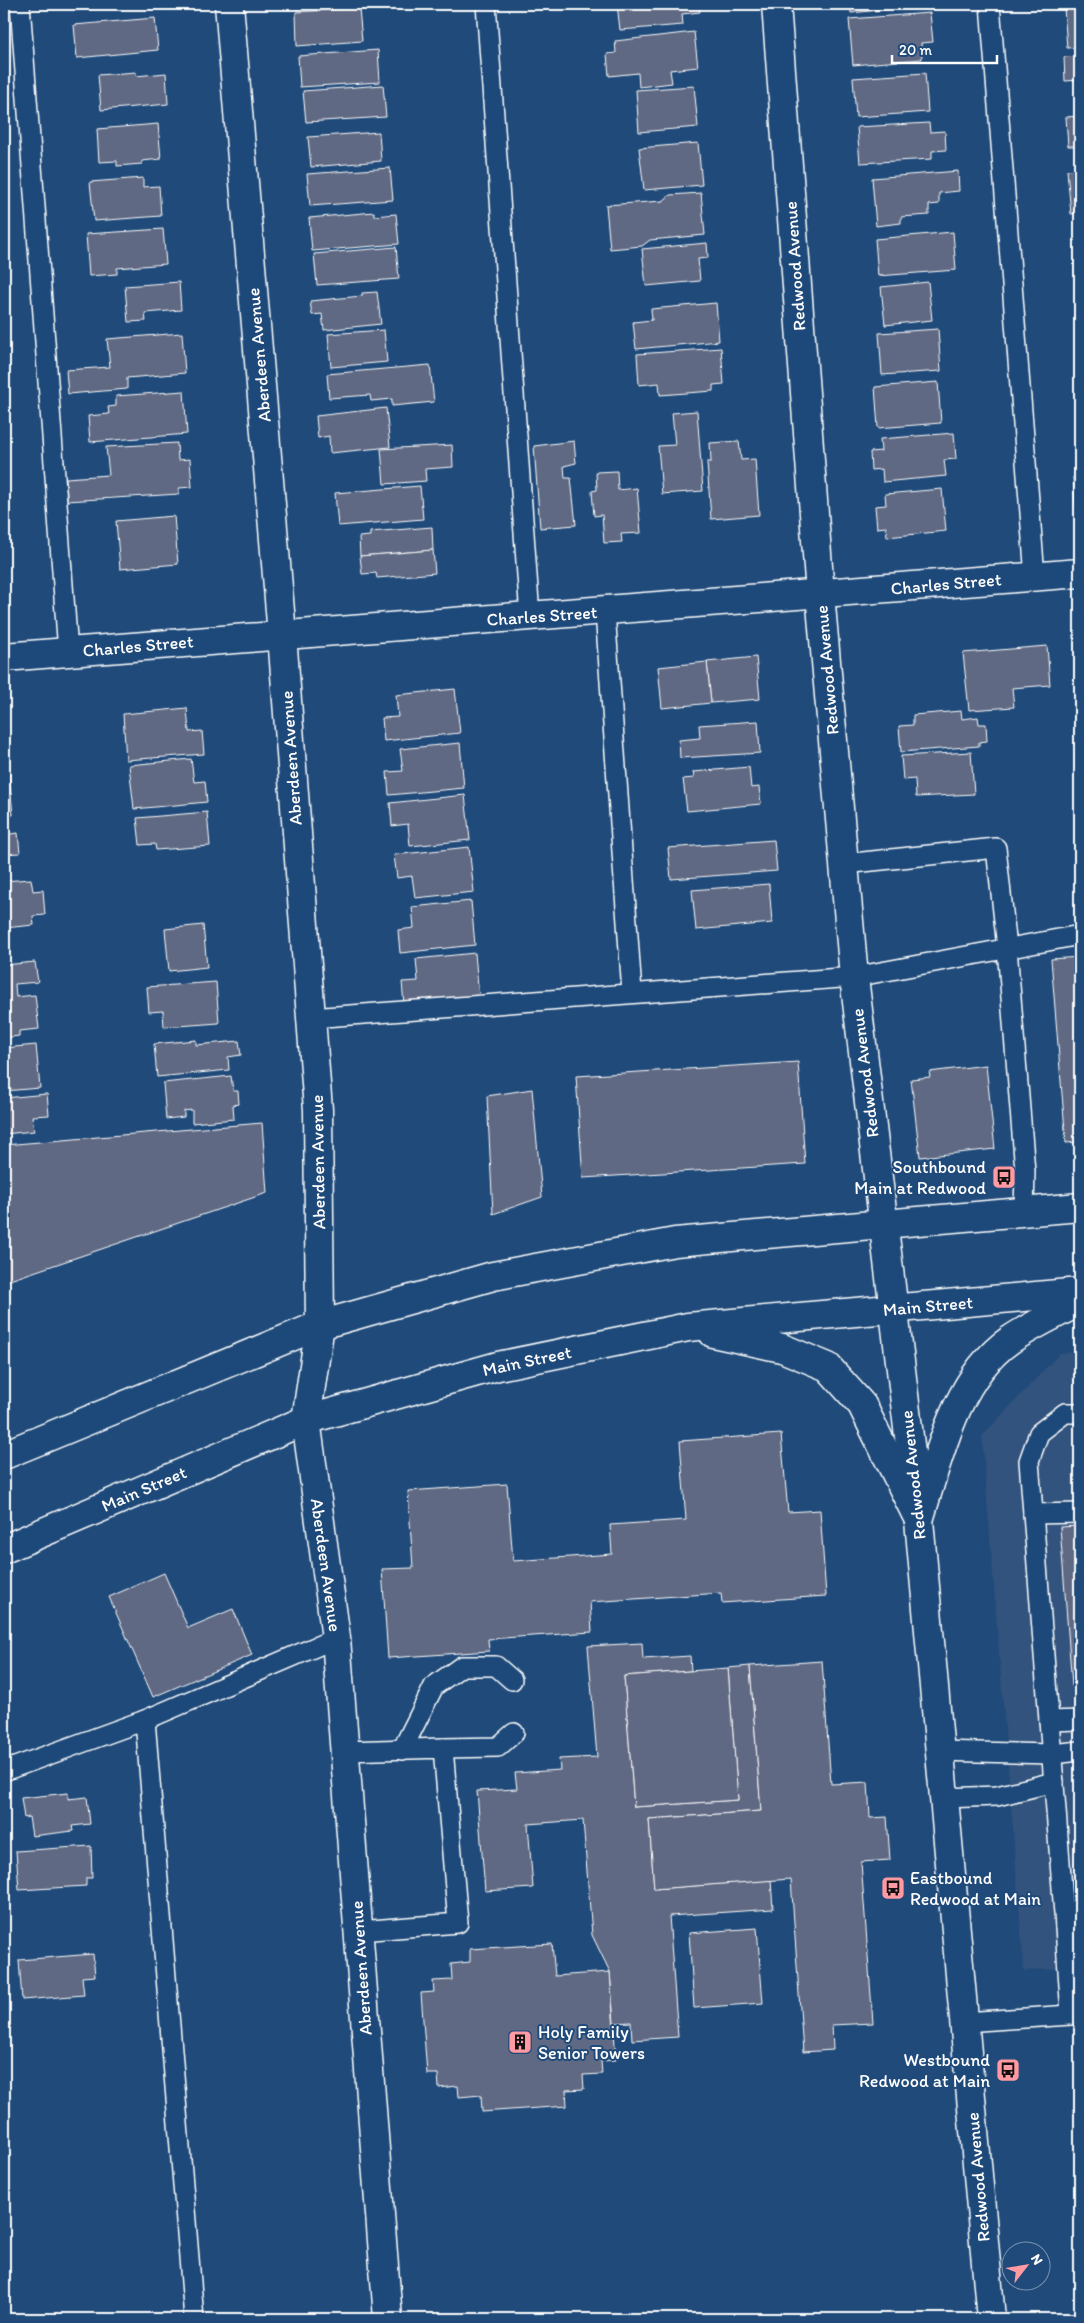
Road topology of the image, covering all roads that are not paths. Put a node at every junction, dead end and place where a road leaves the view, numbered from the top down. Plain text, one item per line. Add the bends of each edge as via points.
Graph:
1 (20, 4) edge
2 (230, 4) edge
3 (486, 4) edge
4 (776, 4) edge
5 (990, 4) edge
6 (1080, 573) edge
7 (1035, 577) junction
8 (820, 594) junction
9 (605, 611) junction
10 (530, 617) junction
11 (282, 635) junction
12 (68, 652) junction
13 (4, 657) edge
14 (844, 864) junction
15 (1080, 935) edge
16 (1007, 948) junction
17 (854, 977) junction
18 (632, 993) junction
19 (311, 1018) junction
20 (1080, 1207) edge
21 (1024, 1212) junction
22 (882, 1223) junction
23 (1080, 1292) edge
24 (1080, 1301) edge
25 (894, 1309) junction
26 (320, 1325) junction
27 (688, 1327) junction
28 (1080, 1413) edge
29 (306, 1420) junction
30 (4, 1455) edge
31 (1080, 1513) edge
32 (1033, 1514) junction
33 (919, 1520) junction
34 (4, 1549) edge
35 (336, 1638) junction
36 (512, 1680) dead end
37 (145, 1720) junction
38 (1080, 1720) edge
39 (1049, 1721) junction
40 (514, 1733) dead end
41 (443, 1748) junction
42 (402, 1750) junction
43 (345, 1751) junction
44 (939, 1751) junction
45 (1080, 1751) edge
46 (1052, 1754) junction
47 (4, 1771) edge
48 (1054, 1782) junction
49 (944, 1798) junction
50 (1073, 1927) edge
51 (359, 1931) junction
52 (964, 2022) junction
53 (194, 2319) edge
54 (388, 2319) edge
55 (991, 2319) edge

1 - 12 lane
2 - 11 main road, Aberdeen Avenue
3 - 10 lane
4 - 8 main road, Redwood Avenue
5 - 7 lane
6 - 7 main road, Charles Street
7 - 8 main road, Charles Street
8 - 9 main road, Charles Street
8 - 14 main road, Redwood Avenue
9 - 10 main road, Charles Street
9 - 18 lane
10 - 11 main road, Charles Street
11 - 12 main road, Charles Street
11 - 19 main road, Aberdeen Avenue
12 - 13 main road, Charles Street
14 - 16 lane via 996,848
14 - 17 main road, Redwood Avenue
15 - 16 lane
16 - 17 lane
16 - 21 lane via 1025,1171
17 - 18 lane
17 - 22 main road, Redwood Avenue
18 - 19 lane
19 - 26 main road, Aberdeen Avenue via 318,1110
20 - 21 main road
21 - 22 main road
22 - 25 main road, Redwood Avenue
22 - 26 main road via 675,1242 493,1276
23 - 25 main road, Main Street
24 - 33 main road via 1010,1340 983,1365 952,1418
25 - 27 main road, Main Street
25 - 33 main road, Redwood Avenue
26 - 29 main road, Aberdeen Avenue
26 - 30 main road
27 - 29 main road, Main Street via 498,1366
27 - 33 main road via 782,1348 828,1367 862,1405
28 - 32 lane via 1064,1414 1039,1433 1029,1461
29 - 34 main road, Main Street
29 - 35 main road, Aberdeen Avenue
31 - 32 lane
32 - 39 lane
33 - 44 main road, Redwood Avenue
35 - 37 lane
35 - 43 main road, Aberdeen Avenue
36 - 42 lane via 496,1666 462,1666 434,1686
37 - 47 lane
37 - 53 lane
38 - 39 lane
39 - 46 lane
40 - 41 lane via 498,1747
41 - 42 lane
41 - 51 lane via 458,1923
42 - 43 lane
43 - 51 main road, Aberdeen Avenue
44 - 46 lane
44 - 49 main road, Redwood Avenue
45 - 46 lane
46 - 48 lane
48 - 49 lane via 997,1796
48 - 50 lane
49 - 52 main road, Redwood Avenue
50 - 52 lane via 1071,2015
51 - 54 main road, Aberdeen Avenue
52 - 55 main road, Redwood Avenue

